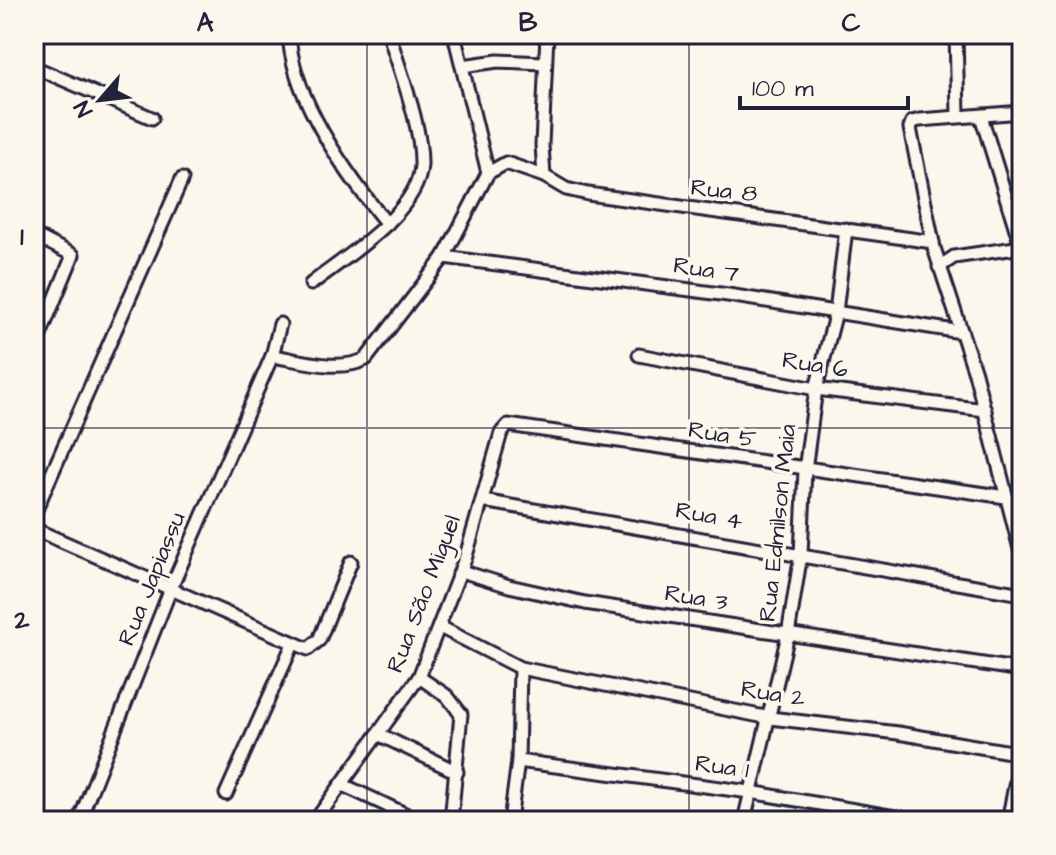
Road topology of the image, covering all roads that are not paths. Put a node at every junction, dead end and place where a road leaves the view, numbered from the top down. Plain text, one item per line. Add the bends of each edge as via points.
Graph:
1 (289, 34) edge
2 (389, 34) edge
3 (454, 34) edge
4 (547, 34) edge
5 (956, 34) edge
6 (544, 63) junction
7 (462, 66) junction
8 (34, 67) edge
9 (1022, 112) edge
10 (958, 115) junction
11 (981, 116) junction
12 (152, 118) dead end
13 (488, 173) junction
14 (544, 176) junction
15 (182, 179) dead end
16 (387, 224) junction
17 (846, 229) junction
18 (34, 235) edge
19 (934, 245) junction
20 (1022, 247) edge
21 (444, 257) junction
22 (954, 257) junction
23 (939, 267) junction
24 (311, 284) dead end
25 (836, 312) junction
26 (280, 324) dead end
27 (961, 332) junction
28 (34, 350) edge
29 (639, 355) dead end
30 (272, 356) junction
31 (816, 389) junction
32 (985, 410) junction
33 (574, 434) joint
34 (805, 470) junction
35 (1006, 497) junction
36 (483, 501) junction
37 (34, 514) edge
38 (34, 529) edge
39 (801, 554) junction
40 (1022, 557) edge
41 (351, 562) dead end
42 (461, 571) junction
43 (171, 588) junction
44 (1022, 594) edge
45 (440, 627) junction
46 (788, 635) junction
47 (293, 644) junction
48 (520, 668) junction
49 (1022, 670) edge
50 (419, 677) junction
51 (770, 718) junction
52 (380, 735) junction
53 (1022, 752) edge
54 (518, 761) junction
55 (457, 772) junction
56 (343, 785) junction
57 (750, 792) junction
58 (226, 794) dead end
59 (79, 821) edge
60 (315, 821) edge
61 (420, 821) edge
62 (451, 821) edge
63 (510, 821) edge
64 (744, 821) edge
65 (919, 821) edge
66 (1008, 821) edge

1 - 16 street via 290,57 303,96 350,177
2 - 16 street via 421,166 416,186
3 - 7 street
4 - 6 street
5 - 10 street
6 - 7 street
6 - 14 street
7 - 13 street
8 - 12 street
9 - 11 street
10 - 11 street
10 - 19 street via 912,122 910,128
11 - 20 street
13 - 14 street via 506,163
13 - 21 street
14 - 17 street, Rua 8 via 588,194
15 - 37 street
16 - 24 street
17 - 19 street, Rua 8
17 - 25 street, Rua Edmilson Maia
18 - 28 street via 72,253
19 - 22 street, Rua 8
19 - 23 street
20 - 22 street
21 - 25 street, Rua 7
21 - 30 street via 366,359 331,365
22 - 23 street
23 - 27 street
25 - 27 street, Rua 7
25 - 31 street, Rua Edmilson Maia
26 - 30 street, Rua Japiassu
27 - 32 street
29 - 31 street, Rua 6
30 - 43 street, Rua Japiassu
31 - 32 street, Rua 6
31 - 34 street, Rua Edmilson Maia
32 - 35 street
33 - 34 street, Rua 5
33 - 36 street, Rua São Miguel via 514,424 503,429
34 - 35 street, Rua 5
34 - 39 street, Rua Edmilson Maia
35 - 40 street
36 - 39 street, Rua 4
36 - 42 street, Rua São Miguel
38 - 43 street
39 - 44 street, Rua 4
39 - 46 street, Rua Edmilson Maia
41 - 47 street via 319,640 308,649
42 - 45 street, Rua São Miguel
42 - 46 street, Rua 3 via 585,603
43 - 47 street
43 - 59 street, Rua Japiassu
45 - 48 street, Rua 2
45 - 50 street, Rua São Miguel
46 - 49 street, Rua 3
46 - 51 street, Rua Edmilson Maia
47 - 58 street
48 - 51 street, Rua 2
48 - 54 street
50 - 52 street, Rua São Miguel
50 - 55 street via 447,696 461,714
51 - 53 street, Rua 2
51 - 57 street, Rua Edmilson Maia
52 - 55 street
52 - 56 street, Rua São Miguel
53 - 66 street
54 - 57 street, Rua 1
54 - 63 street
55 - 62 street
56 - 60 street, Rua São Miguel
56 - 61 street
57 - 64 street, Rua Edmilson Maia
57 - 65 street, Rua 1

